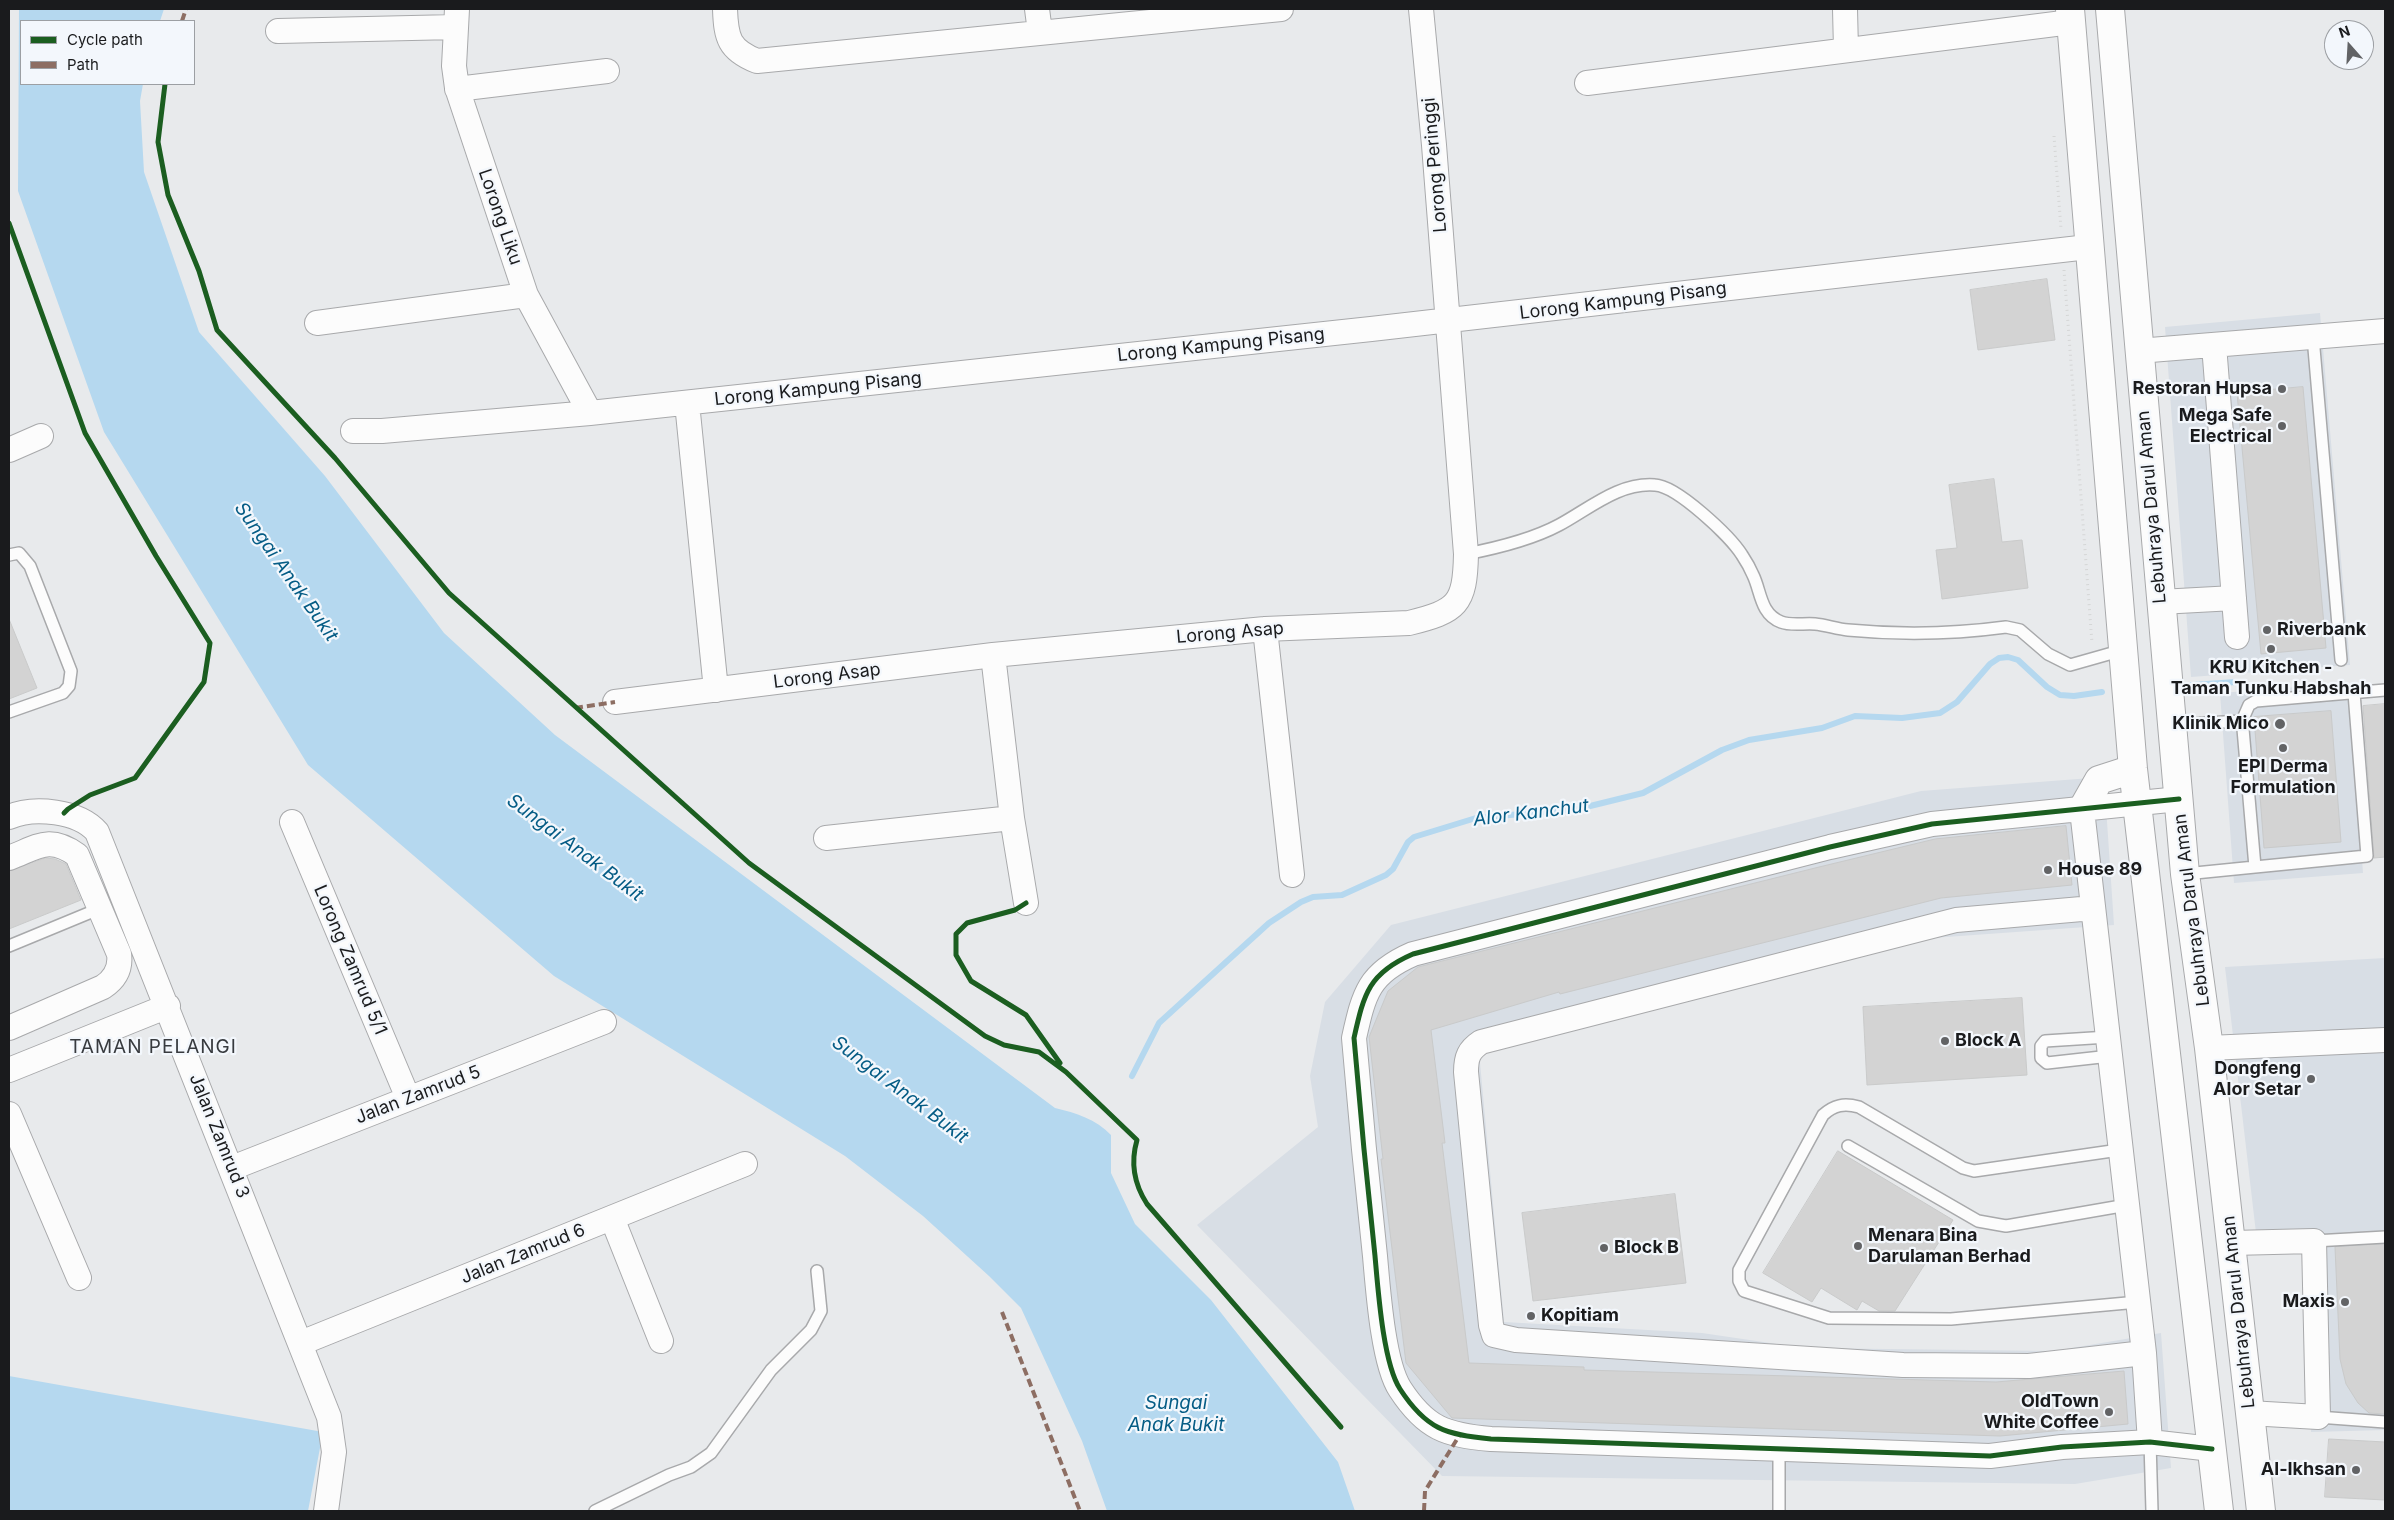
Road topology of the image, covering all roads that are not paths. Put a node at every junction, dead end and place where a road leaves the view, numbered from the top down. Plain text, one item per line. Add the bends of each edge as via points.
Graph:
1 (725, 9) edge
2 (1281, 9) edge
3 (1421, 9) edge
4 (1845, 9) edge
5 (2110, 9) edge
6 (2070, 16) edge
7 (456, 18) edge
8 (2017, 19) edge
9 (1039, 20) edge
10 (278, 31) dead end
11 (1846, 50) junction
12 (607, 71) dead end
13 (1587, 83) dead end
14 (457, 89) junction
15 (2076, 249) junction
16 (526, 295) junction
17 (1448, 321) junction
18 (317, 323) dead end
19 (2385, 331) edge
20 (2313, 337) junction
21 (2214, 345) junction
22 (2138, 351) junction
23 (687, 403) junction
24 (590, 413) junction
25 (353, 431) dead end
26 (41, 436) dead end
27 (9, 450) edge
28 (1466, 554) junction
29 (9, 555) edge
30 (2234, 598) junction
31 (2160, 602) junction
32 (1265, 629) junction
33 (2237, 637) dead end
34 (2123, 650) junction
35 (993, 654) junction
36 (2341, 660) dead end
37 (716, 690) junction
38 (2385, 690) edge
39 (2354, 693) junction
40 (615, 702) dead end
41 (9, 712) edge
42 (2242, 721) junction
43 (2171, 725) junction
44 (2133, 769) junction
45 (2179, 799) junction
46 (2138, 803) junction
47 (2082, 810) junction
48 (9, 817) edge
49 (1012, 818) junction
50 (292, 822) dead end
51 (826, 838) dead end
52 (9, 858) edge
53 (2255, 867) junction
54 (2185, 874) junction
55 (1292, 875) dead end
56 (1026, 903) dead end
57 (101, 908) junction
58 (2094, 908) junction
59 (9, 946) edge
60 (168, 1006) junction
61 (604, 1022) dead end
62 (9, 1028) edge
63 (2385, 1040) edge
64 (2109, 1046) junction
65 (2209, 1048) junction
66 (9, 1070) edge
67 (408, 1098) junction
68 (9, 1114) edge
69 (1848, 1146) dead end
70 (2119, 1150) junction
71 (745, 1164) dead end
72 (232, 1168) junction
73 (2127, 1205) junction
74 (612, 1218) junction
75 (2385, 1237) edge
76 (2314, 1241) junction
77 (2232, 1243) junction
78 (817, 1271) dead end
79 (79, 1278) dead end
80 (2138, 1302) junction
81 (661, 1341) dead end
82 (300, 1343) junction
83 (2144, 1353) junction
84 (2249, 1413) junction
85 (2318, 1417) junction
86 (2385, 1422) edge
87 (2150, 1442) junction
88 (1779, 1448) junction
89 (2212, 1449) junction
90 (326, 1511) edge
91 (595, 1511) edge
92 (1779, 1511) edge
93 (2152, 1511) edge
94 (2220, 1511) edge
95 (2261, 1511) edge

1 - 9 street via 725,26 731,44 741,55 757,60
2 - 9 street
3 - 17 street, Lorong Peringgi
4 - 11 street
5 - 22 main road, Lebuhraya Darul Aman
6 - 8 street
6 - 15 main road
7 - 10 street
7 - 14 street, Lorong Liku via 454,66
8 - 11 street
11 - 13 street
12 - 14 street
14 - 16 street, Lorong Liku
15 - 17 street, Lorong Kampung Pisang
15 - 34 main road
16 - 18 street
16 - 24 street, Lorong Liku
17 - 23 street, Lorong Kampung Pisang
17 - 28 street, Lorong Asap
19 - 20 street
20 - 21 street
20 - 36 lane
21 - 22 street
21 - 30 street
22 - 31 main road, Lebuhraya Darul Aman
23 - 24 street, Lorong Kampung Pisang
23 - 37 street
24 - 25 street, Lorong Kampung Pisang
26 - 27 street
28 - 32 street, Lorong Asap via 1465,584 1460,600 1426,619 1409,623
28 - 34 lane via 1500,547 1559,525 1609,495 1657,484 1706,516 1734,543 1754,576 1761,603 1780,622 1912,634 2006,627 2020,630 2048,654 2070,665
29 - 41 lane via 19,553 30,566 71,671 69,686 63,693
30 - 31 street
30 - 33 street
31 - 43 main road, Lebuhraya Darul Aman
32 - 35 street, Lorong Asap
32 - 55 street
34 - 44 main road
35 - 37 street, Lorong Asap
35 - 49 street
37 - 40 street, Lorong Asap
38 - 39 lane
39 - 42 lane via 2256,700 2249,705
39 - 53 lane via 2367,856
42 - 43 lane
42 - 53 lane
43 - 45 main road, Lebuhraya Darul Aman
44 - 46 main road
44 - 47 main road via 2099,780
45 - 46 street
45 - 54 main road, Lebuhraya Darul Aman
46 - 47 street
46 - 89 main road
47 - 58 street
47 - 88 street via 1923,826 1428,950 1392,963 1362,1000 1354,1038 1378,1293 1389,1362 1399,1388 1413,1406 1436,1428 1459,1436
48 - 60 street, Jalan Zamrud 3 via 19,813 64,813 89,823 98,832
49 - 51 street
49 - 56 street
50 - 67 street, Lorong Zamrud 5/1
52 - 57 street via 48,843 64,845 77,855
53 - 54 lane
54 - 65 main road, Lebuhraya Darul Aman
57 - 59 lane
57 - 62 street via 119,954 120,964 112,981
58 - 64 street
58 - 83 street via 1956,920 1481,1042 1471,1049 1466,1060 1466,1072 1491,1325 1494,1335 1516,1340 1904,1365 2029,1366
60 - 66 street
60 - 72 street, Jalan Zamrud 3
61 - 67 street, Jalan Zamrud 5
63 - 65 street
64 - 64 lane via 2042,1043 2041,1058 2044,1062
64 - 70 street
65 - 77 main road, Lebuhraya Darul Aman
67 - 72 street, Jalan Zamrud 5
68 - 79 street
69 - 73 lane via 1978,1221 1991,1225 2006,1226
70 - 73 street
70 - 80 lane via 1974,1171 1963,1168 1859,1107 1839,1105 1830,1108 1823,1115 1740,1270 1739,1281 1744,1292 1829,1318 1951,1320
71 - 74 street, Jalan Zamrud 6
72 - 82 street, Jalan Zamrud 3
73 - 80 street
74 - 81 street
74 - 82 street, Jalan Zamrud 6
75 - 76 lane
76 - 77 street
76 - 85 street
77 - 84 main road, Lebuhraya Darul Aman
78 - 91 lane via 821,1311 811,1330 771,1370 711,1453
80 - 83 street
82 - 90 street, Jalan Zamrud 3 via 329,1417 334,1452
83 - 87 street
84 - 85 street
84 - 95 main road, Lebuhraya Darul Aman
85 - 86 lane
87 - 88 street via 2062,1447 1990,1456
87 - 89 street
87 - 93 lane
88 - 92 lane
89 - 94 main road

